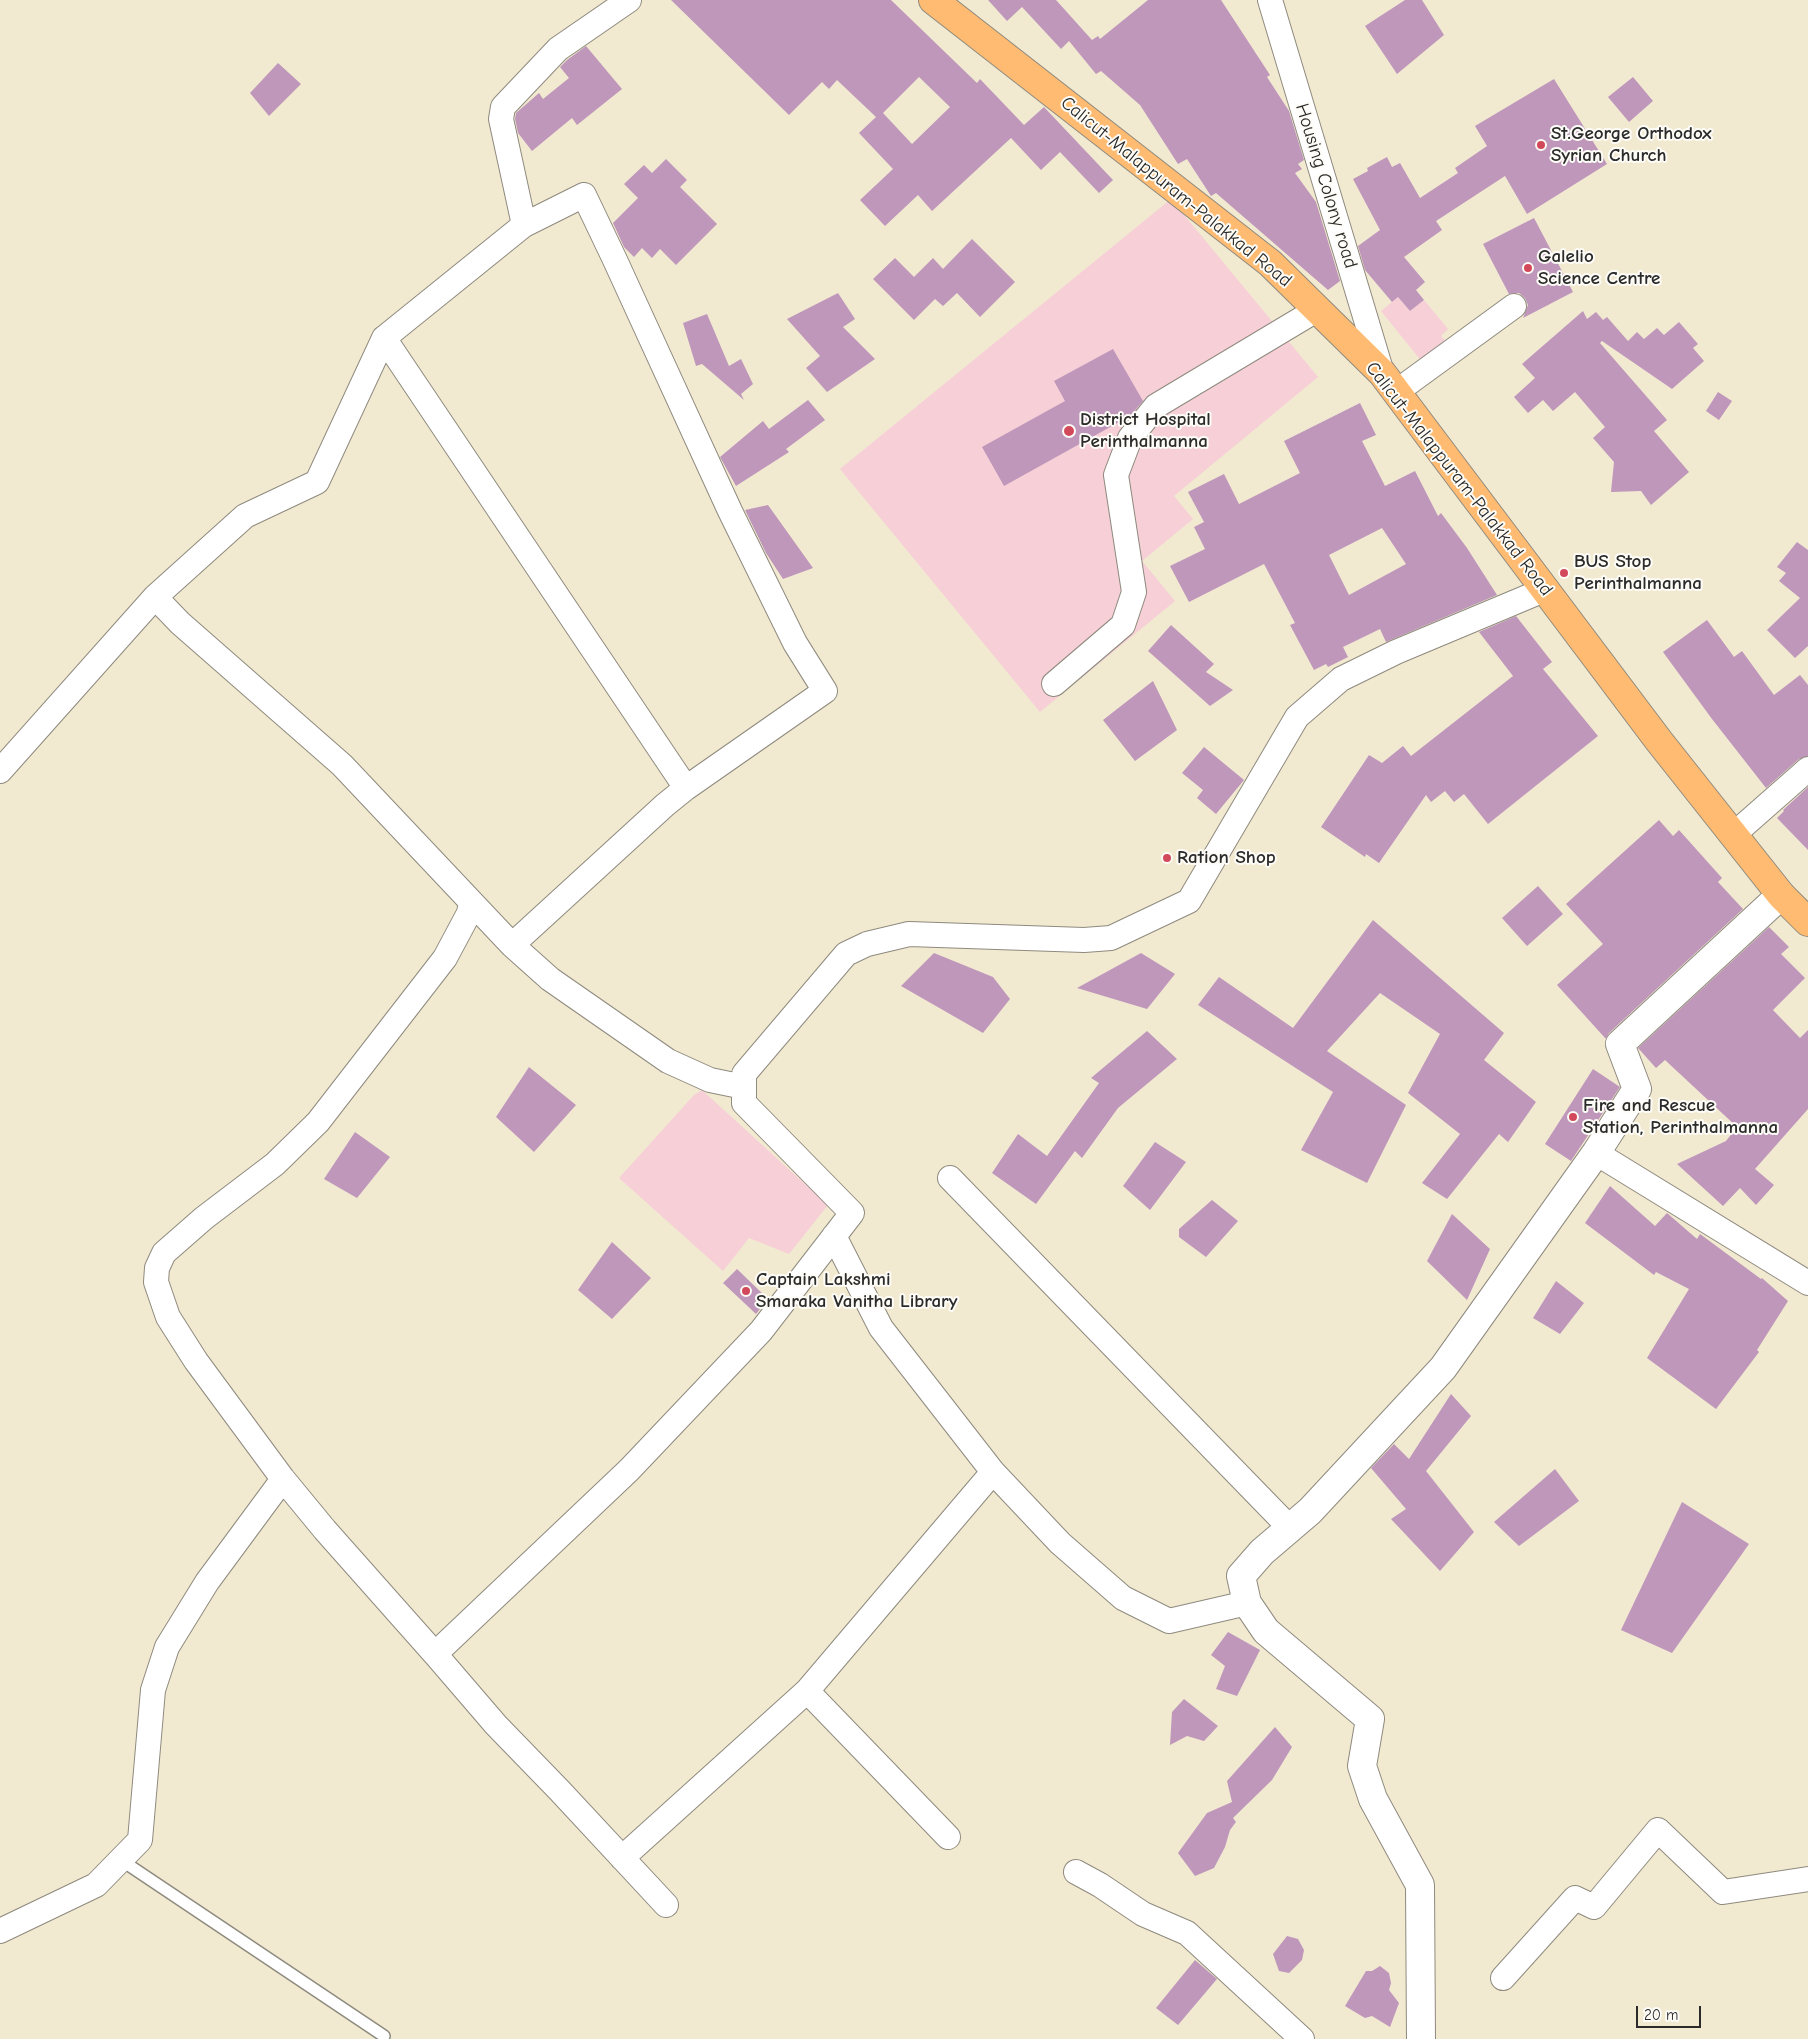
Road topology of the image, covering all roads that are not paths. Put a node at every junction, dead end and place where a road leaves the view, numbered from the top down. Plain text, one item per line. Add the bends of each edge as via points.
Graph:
1 (629, 0) edge
2 (933, 0) edge
3 (1270, 0) edge
4 (524, 225) junction
5 (1514, 306) dead end
6 (1318, 309) junction
7 (384, 338) junction
8 (1389, 382) junction
9 (1544, 590) junction
10 (155, 597) junction
11 (1054, 684) dead end
12 (1808, 769) edge
13 (0, 771) edge
14 (686, 788) junction
15 (1733, 835) junction
16 (1781, 895) junction
17 (472, 902) junction
18 (1808, 922) edge
19 (512, 945) junction
20 (744, 1087) junction
21 (1596, 1153) junction
22 (950, 1178) dead end
23 (834, 1236) junction
24 (1808, 1283) edge
25 (994, 1472) junction
26 (284, 1479) junction
27 (1290, 1528) junction
28 (1247, 1603) junction
29 (435, 1654) junction
30 (807, 1691) junction
31 (948, 1837) dead end
32 (622, 1858) junction
33 (121, 1860) junction
34 (1076, 1872) dead end
35 (1808, 1879) edge
36 (666, 1905) dead end
37 (0, 1931) edge
38 (1503, 1978) dead end
39 (384, 2036) dead end
40 (1302, 2039) edge
41 (1421, 2039) edge

1 - 4 street via 558,49 503,107 501,120
2 - 6 highway, Calicut-Malappuram-Palakkad Road via 1270,263
3 - 8 street, Housing Colony road
4 - 7 street
4 - 14 street via 584,195 730,512 796,643 825,691
5 - 8 street
6 - 8 highway, Calicut-Malappuram-Palakkad Road
6 - 11 street via 1156,406 1130,438 1116,475 1134,592 1123,625
7 - 10 street via 316,482 245,516
7 - 14 street
8 - 9 highway, Calicut-Malappuram-Palakkad Road
9 - 15 highway, Calicut-Malappuram-Palakkad Road
9 - 20 street via 1396,652 1341,679 1297,716 1189,901 1111,938 1075,940 909,934 867,944 846,954 834,967 744,1074
10 - 13 street
10 - 17 street via 180,623 342,765
12 - 15 street
14 - 19 street
15 - 16 highway, Calicut-Malappuram-Palakkad Road
16 - 18 highway, Calicut-Malappuram-Palakkad Road
16 - 21 street via 1620,1044 1637,1089
17 - 19 street
17 - 26 street via 445,958 318,1122 275,1164 204,1218 164,1254 157,1268 156,1282 168,1316 196,1361
19 - 20 street via 550,979 668,1061 710,1080
20 - 23 street via 744,1103 852,1213
21 - 24 street
21 - 27 street via 1443,1368 1310,1511
22 - 27 street
23 - 25 street via 882,1328
23 - 29 street via 761,1331 629,1470
25 - 28 street via 1060,1543 1123,1598 1169,1622
25 - 30 street
26 - 29 street
26 - 33 street via 207,1582 167,1646 153,1690 140,1840
27 - 28 street via 1240,1576
28 - 41 street via 1266,1631 1370,1719 1362,1766 1373,1799 1420,1885
29 - 32 street via 496,1725
30 - 31 street
30 - 32 street
32 - 36 street
33 - 37 street via 96,1885
33 - 39 lane
34 - 40 street via 1143,1914 1187,1933
35 - 38 street via 1723,1892 1658,1830 1594,1907 1574,1898

